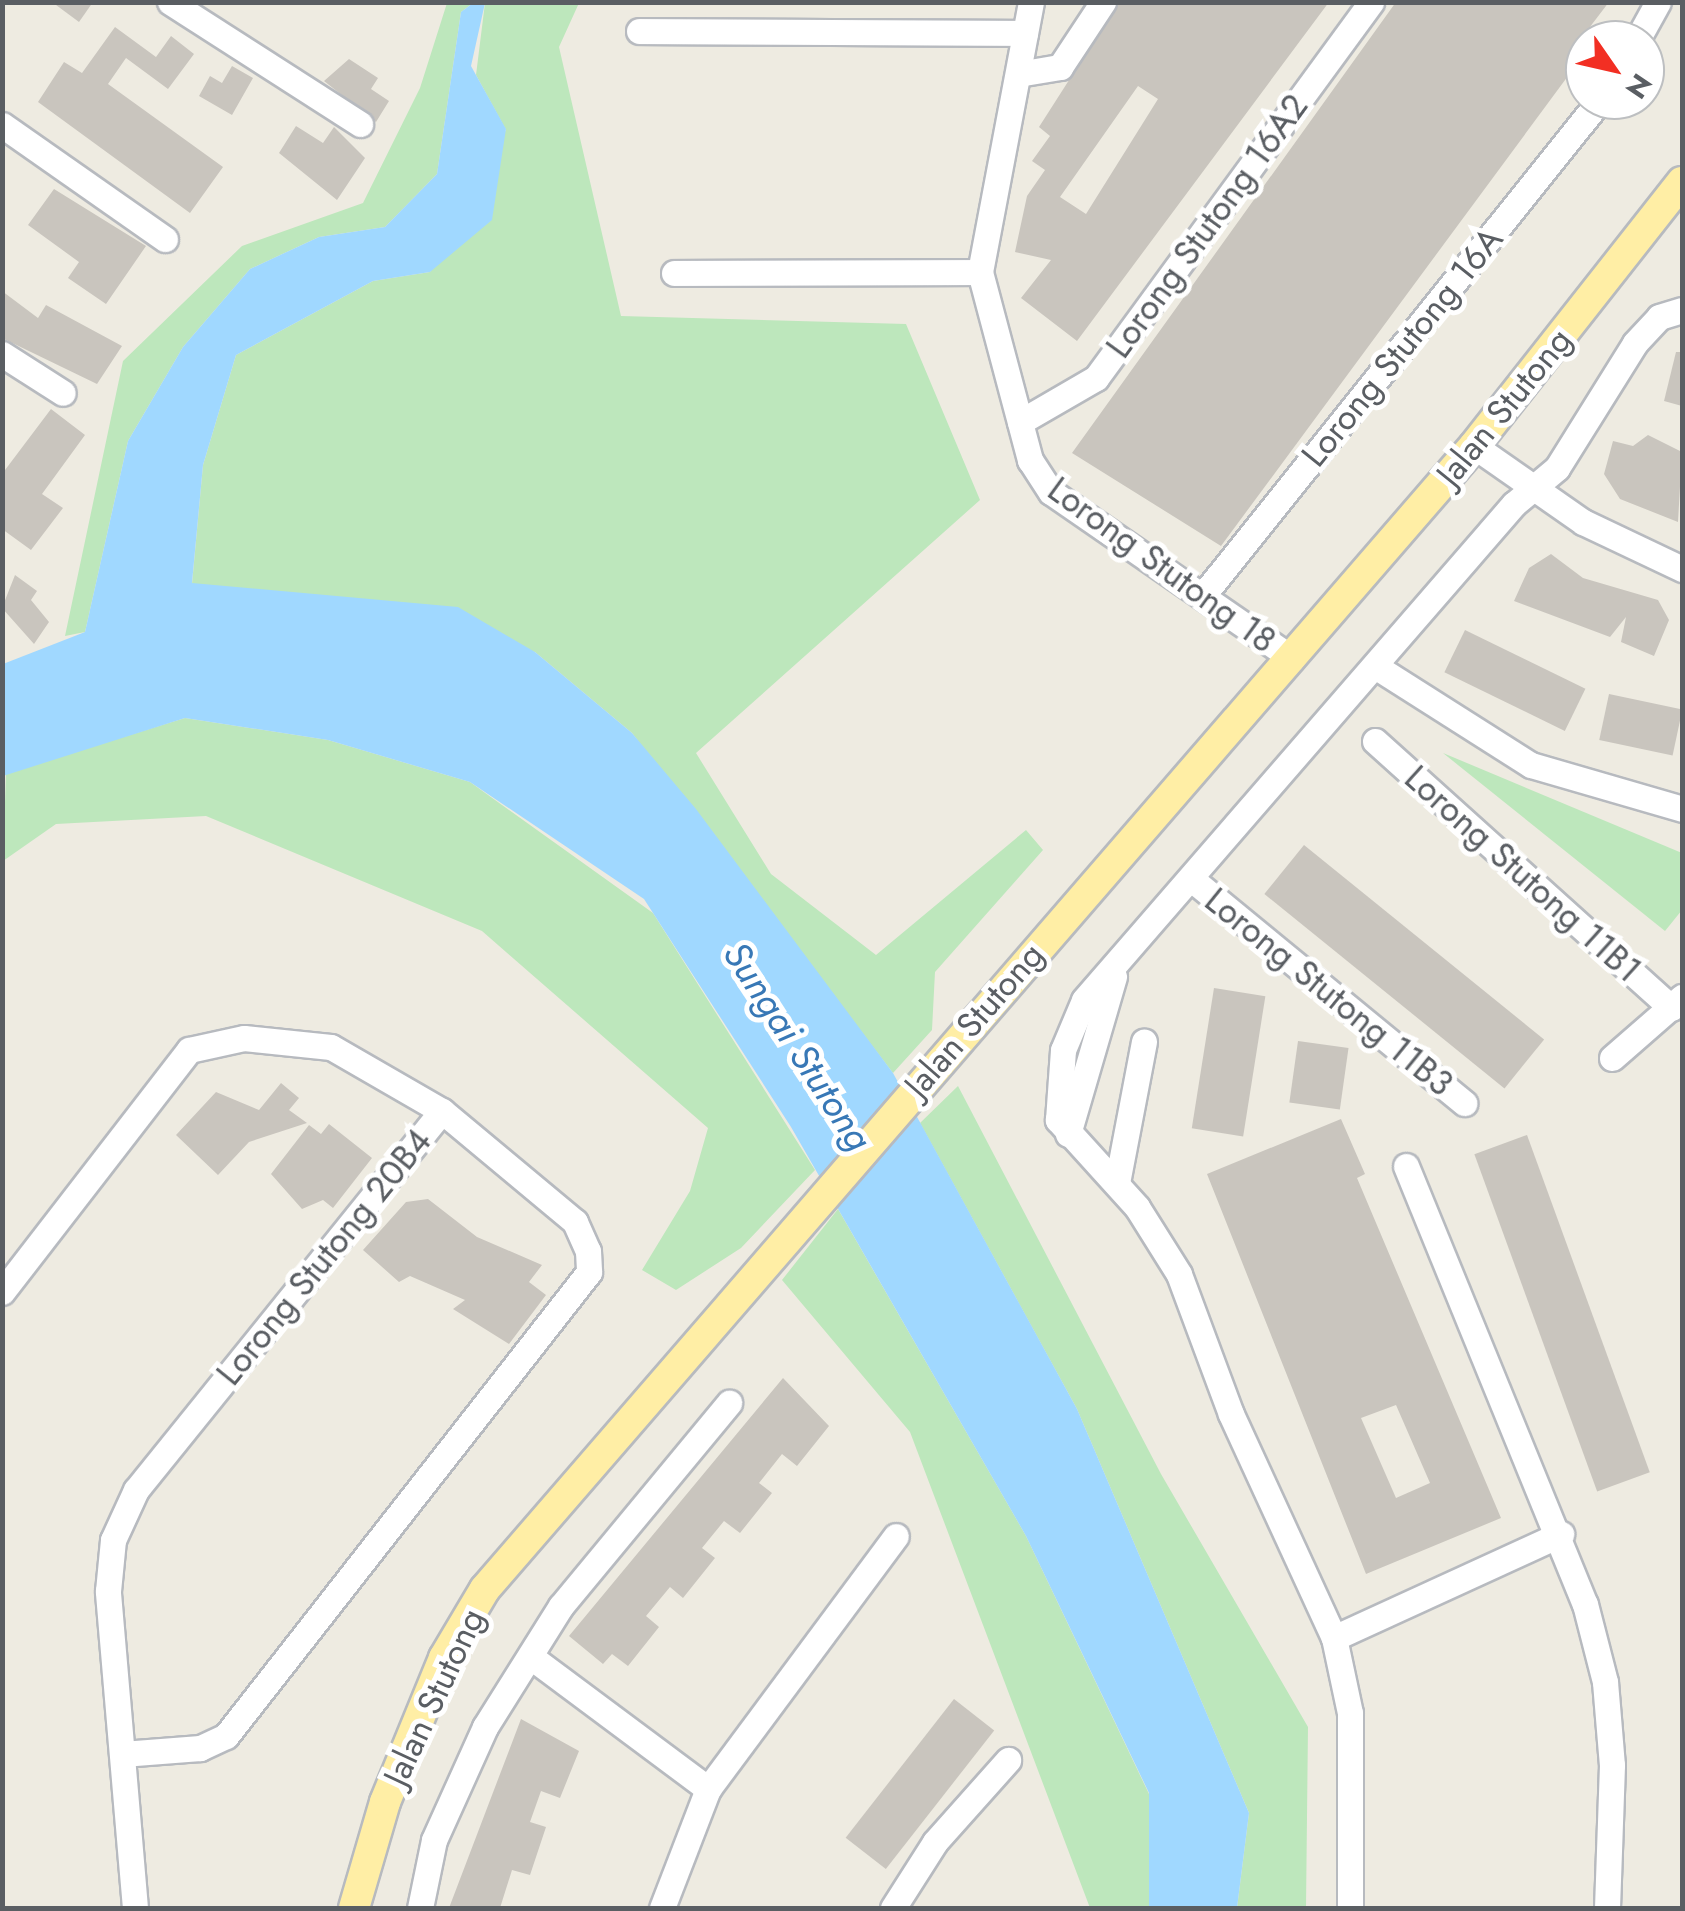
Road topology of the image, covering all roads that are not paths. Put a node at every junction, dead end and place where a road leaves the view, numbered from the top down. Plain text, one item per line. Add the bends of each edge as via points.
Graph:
1 (170, 2) edge
2 (1031, 2) edge
3 (1103, 2) edge
4 (1371, 2) edge
5 (639, 31) dead end
6 (1025, 33) junction
7 (1018, 74) junction
8 (1584, 120) edge
9 (360, 124) dead end
10 (2, 125) edge
11 (1682, 182) edge
12 (166, 239) dead end
13 (980, 272) junction
14 (674, 273) dead end
15 (1682, 310) edge
16 (2, 354) edge
17 (63, 393) dead end
18 (1020, 422) junction
19 (1474, 446) junction
20 (1534, 489) junction
21 (1682, 569) edge
22 (1204, 594) junction
23 (1292, 658) junction
24 (1378, 668) junction
25 (1374, 741) dead end
26 (1682, 810) edge
27 (1194, 881) junction
28 (1677, 1002) edge
29 (1144, 1042) dead end
30 (1612, 1058) dead end
31 (1464, 1103) dead end
32 (442, 1111) junction
33 (1406, 1166) dead end
34 (1117, 1183) junction
35 (2, 1292) edge
36 (730, 1403) dead end
37 (1562, 1534) junction
38 (896, 1536) dead end
39 (1334, 1638) junction
40 (530, 1657) junction
41 (122, 1754) junction
42 (1008, 1760) dead end
43 (708, 1789) junction
44 (135, 1908) edge
45 (354, 1908) edge
46 (420, 1908) edge
47 (662, 1908) edge
48 (893, 1908) edge
49 (1350, 1908) edge
50 (1607, 1908) edge

1 - 9 street
2 - 6 street, Lorong Stutong 18
3 - 7 street via 1060,66
4 - 18 street, Lorong Stutong 16A2 via 1096,378
5 - 6 street
6 - 7 street, Lorong Stutong 18
7 - 13 street, Lorong Stutong 18
8 - 22 street, Lorong Stutong 16A
10 - 12 street
11 - 19 main road, Jalan Stutong
13 - 14 street
13 - 18 street, Lorong Stutong 18
15 - 20 street via 1659,317 1635,343
16 - 17 street
18 - 22 street, Lorong Stutong 18 via 1051,492
19 - 20 street
19 - 23 main road, Jalan Stutong
20 - 21 street
20 - 24 street
22 - 23 street, Lorong Stutong 18
23 - 45 main road, Jalan Stutong via 485,1588 444,1658 384,1802
24 - 26 street via 1531,765
24 - 27 street
25 - 28 street, Lorong Stutong 11B1
27 - 31 street, Lorong Stutong 11B3
27 - 34 street via 1114,976 1068,1134
28 - 30 street, Lorong Stutong 11B1
29 - 34 street
32 - 35 street via 331,1048 244,1038 188,1050
32 - 41 street, Lorong Stutong 20B4 via 136,1490 113,1540 108,1591
32 - 41 street, Lorong Stutong 20B4 via 576,1222 589,1272 226,1736 200,1748
33 - 37 street
34 - 39 street via 1179,1274 1231,1414
36 - 40 street via 561,1606
37 - 39 street
37 - 50 street via 1605,1682 1614,1845
38 - 43 street
39 - 49 street via 1350,1714
40 - 43 street
40 - 46 street via 458,1784
41 - 44 street, Lorong Stutong 20B4
42 - 48 street via 935,1842
43 - 47 street

